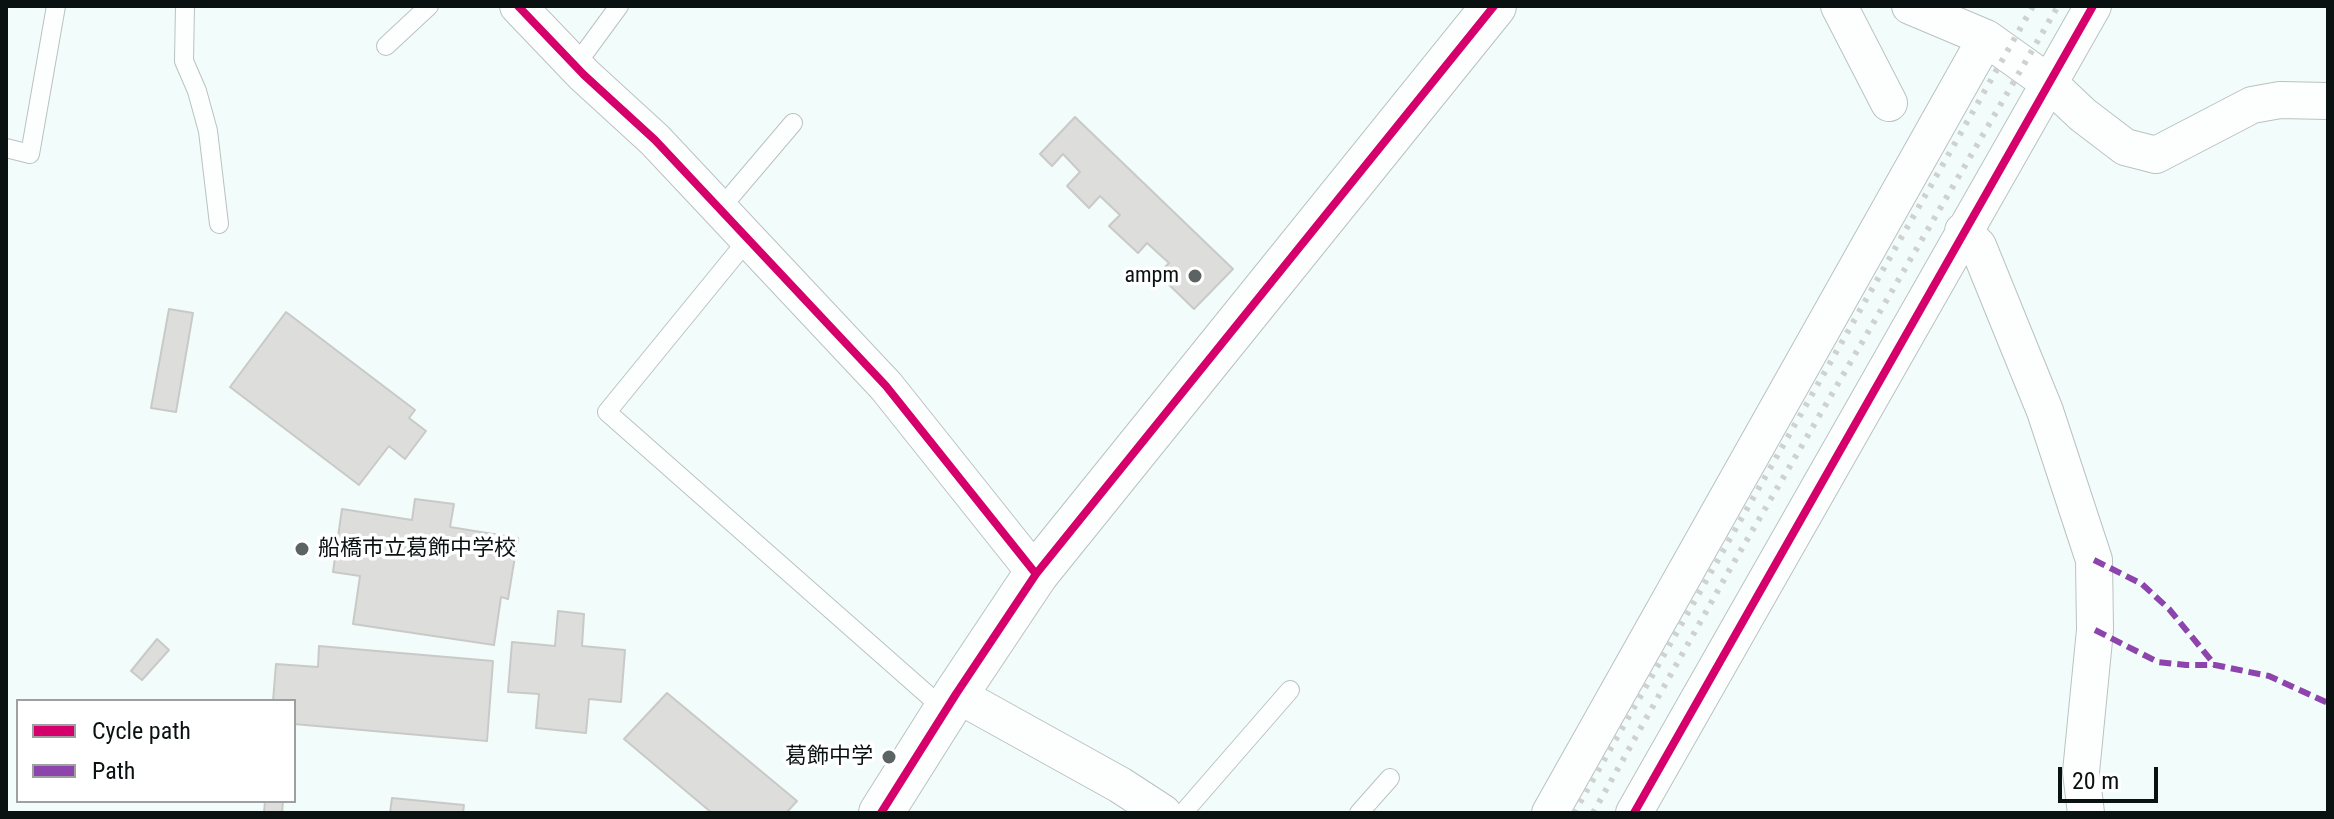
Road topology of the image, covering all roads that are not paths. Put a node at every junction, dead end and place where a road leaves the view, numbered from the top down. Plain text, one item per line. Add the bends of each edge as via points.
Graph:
1 (56, 6) edge
2 (185, 6) edge
3 (429, 6) edge
4 (518, 6) edge
5 (619, 6) edge
6 (1494, 6) edge
7 (1839, 6) edge
8 (1910, 6) edge
9 (2093, 6) edge
10 (1986, 38) junction
11 (386, 46) dead end
12 (575, 66) junction
13 (2049, 83) junction
14 (2328, 101) edge
15 (1889, 103) dead end
16 (793, 123) dead end
17 (6, 148) edge
18 (720, 209) junction
19 (219, 224) dead end
20 (1963, 231) junction
21 (749, 238) junction
22 (1036, 574) junction
23 (1290, 690) dead end
24 (951, 703) junction
25 (1390, 778) dead end
26 (881, 813) edge
27 (1163, 813) edge
28 (1183, 813) edge
29 (1359, 813) edge
30 (1550, 813) edge
31 (1634, 813) edge
32 (2086, 813) edge

1 - 17 lane via 30,154
2 - 19 lane via 184,61 208,131
3 - 11 lane
4 - 12 street
5 - 12 lane
6 - 22 street
7 - 15 street
8 - 10 street
9 - 13 street
10 - 13 street
10 - 30 street
12 - 18 street
13 - 14 street via 2125,147 2156,155 2252,105
13 - 20 street
16 - 18 lane
18 - 21 street
20 - 31 street
20 - 32 street via 1978,246 2045,411 2094,560 2095,630 2081,772
21 - 22 street via 886,386
21 - 24 lane via 607,412
22 - 24 street
23 - 28 lane
24 - 26 street
24 - 27 street via 1120,785
25 - 29 lane

